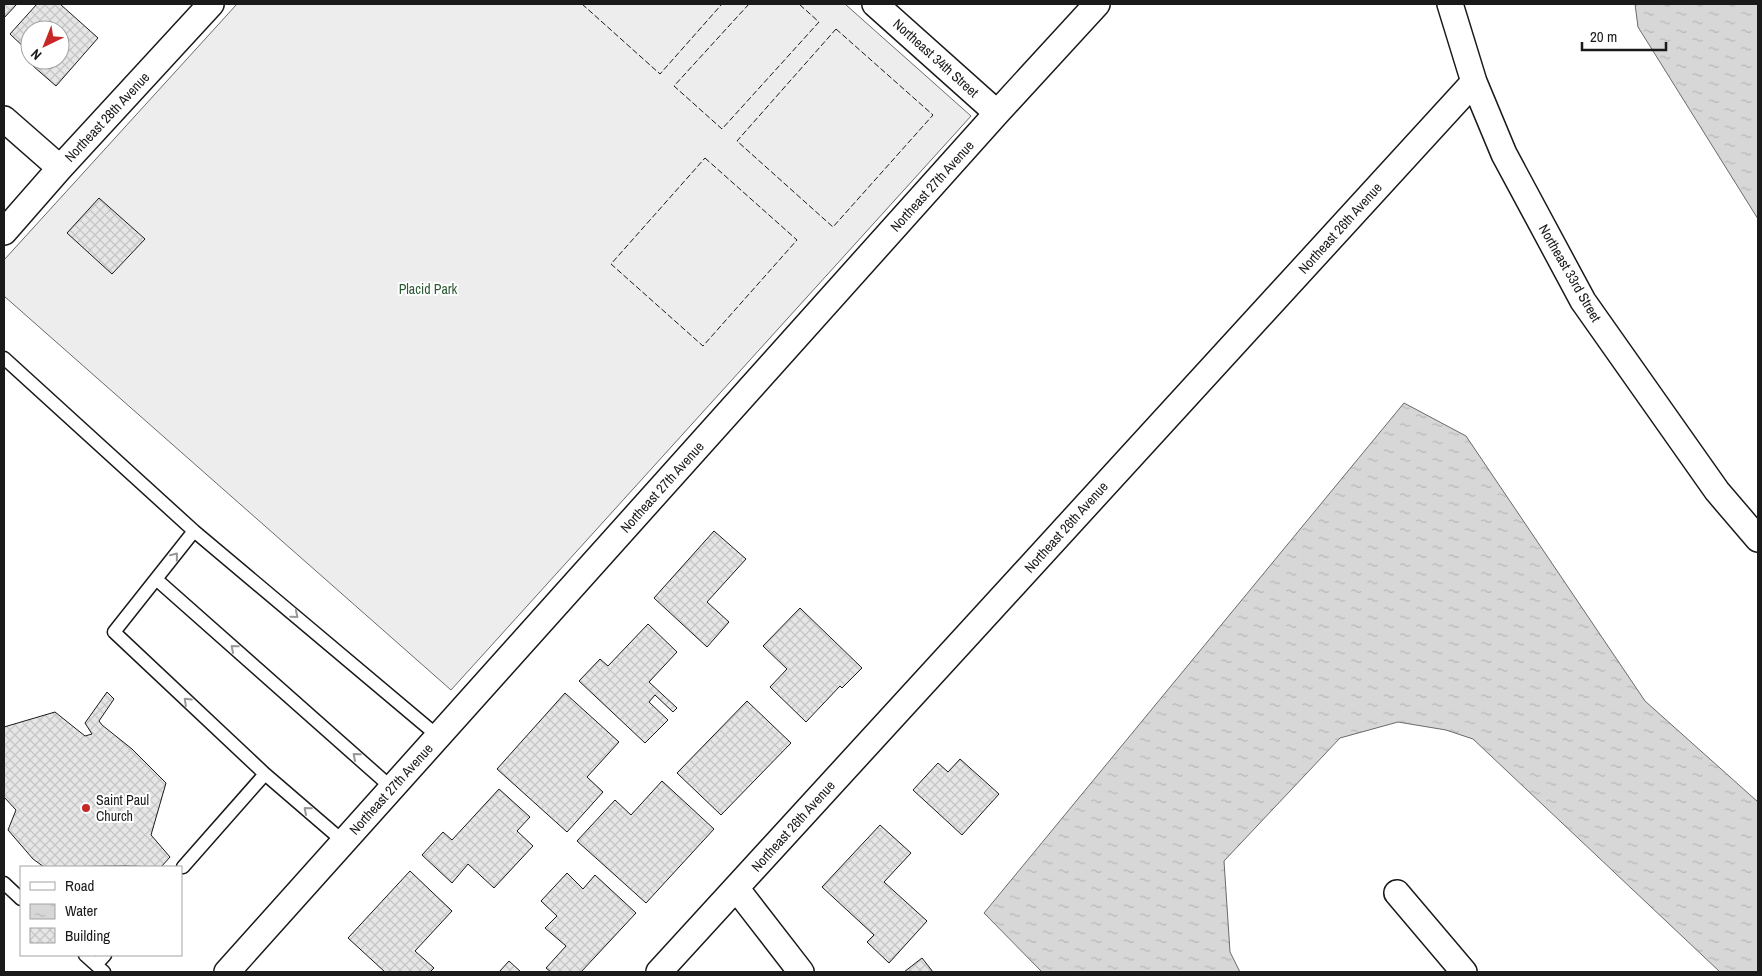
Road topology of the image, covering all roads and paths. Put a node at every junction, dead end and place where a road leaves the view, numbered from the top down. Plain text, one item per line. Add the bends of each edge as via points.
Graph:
1 (211, 4) edge
2 (875, 4) edge
3 (1097, 4) edge
4 (1450, 4) edge
5 (1474, 82) junction
6 (997, 113) junction
7 (4, 118) edge
8 (60, 168) junction
9 (4, 232) edge
10 (4, 358) edge
11 (194, 531) junction
12 (1758, 539) edge
13 (156, 579) junction
14 (438, 737) junction
15 (265, 774) junction
16 (392, 788) junction
17 (344, 842) junction
18 (183, 867) dead end
19 (4, 883) edge
20 (736, 888) junction
21 (1397, 893) dead end
22 (20, 898) edge
23 (85, 956) edge
24 (105, 956) edge
25 (100, 968) edge
26 (228, 972) edge
27 (659, 972) edge
28 (800, 972) edge
29 (1464, 972) edge

1 - 8 street, Northeast 28th Avenue
2 - 6 street, Northeast 34th Street
3 - 6 street, Northeast 27th Avenue
4 - 5 street, Northeast 33rd Street
5 - 12 street, Northeast 33rd Street via 1504,154 1583,301 1717,491
5 - 20 street, Northeast 26th Avenue
6 - 14 street, Northeast 27th Avenue
7 - 8 street
8 - 9 street, Northeast 28th Avenue
10 - 11 lane
13 -> 11 lane
11 -> 14 lane
15 -> 13 lane via 114,632
16 -> 13 lane
14 - 16 street, Northeast 27th Avenue
17 -> 15 lane
15 - 18 lane
16 - 17 street, Northeast 27th Avenue
17 - 26 street, Northeast 27th Avenue
19 - 22 lane
20 - 27 street, Northeast 26th Avenue
20 - 28 street
21 - 29 street
23 - 25 lane
24 - 25 lane

